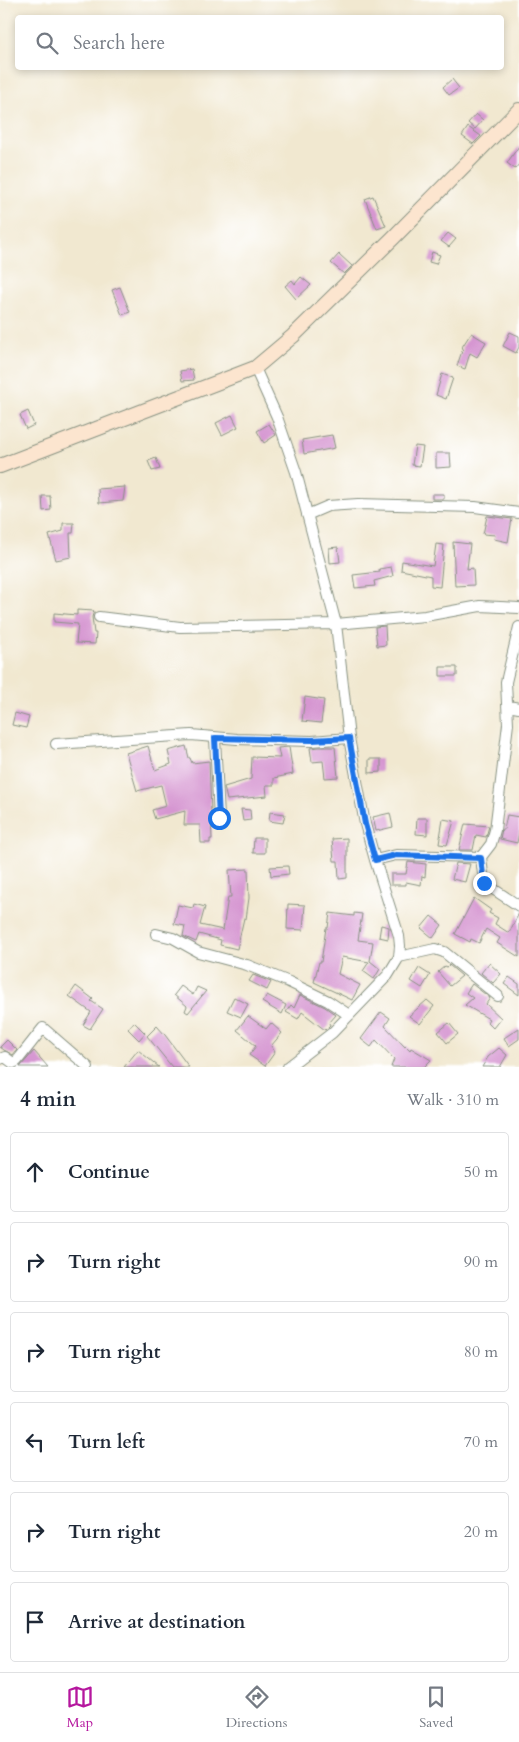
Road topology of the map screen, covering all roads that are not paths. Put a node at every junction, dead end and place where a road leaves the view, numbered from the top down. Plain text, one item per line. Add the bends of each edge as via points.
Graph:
1 (519, 110) edge
2 (255, 368) junction
3 (0, 466) edge
4 (519, 513) edge
5 (307, 515) junction
6 (519, 608) edge
7 (99, 617) dead end
8 (336, 624) junction
9 (519, 627) edge
10 (508, 706) junction
11 (519, 708) edge
12 (215, 738) junction
13 (349, 738) junction
14 (56, 744) dead end
15 (219, 818) dead end
16 (481, 858) junction
17 (375, 860) junction
18 (519, 906) edge
19 (156, 934) dead end
20 (399, 956) junction
21 (498, 996) dead end
22 (349, 1015) junction
23 (0, 1059) edge
24 (88, 1067) edge
25 (288, 1067) edge

1 - 2 street via 293,336
2 - 3 street
2 - 5 street via 277,417
4 - 5 street via 474,507 358,504 328,506
5 - 8 street
6 - 8 street via 480,606 425,616
7 - 8 street via 180,627
8 - 13 street
9 - 10 street via 506,682
10 - 11 street
10 - 16 street via 495,830 491,844
12 - 13 street
12 - 14 street via 192,735
12 - 15 street
13 - 17 street
16 - 17 street via 396,855
16 - 18 street via 484,883
17 - 20 street via 399,936
19 - 22 street via 173,938 198,952 288,982
20 - 21 street via 435,949 444,952
20 - 22 street via 388,975
22 - 25 street via 332,1033
23 - 24 street via 17,1061 43,1028

